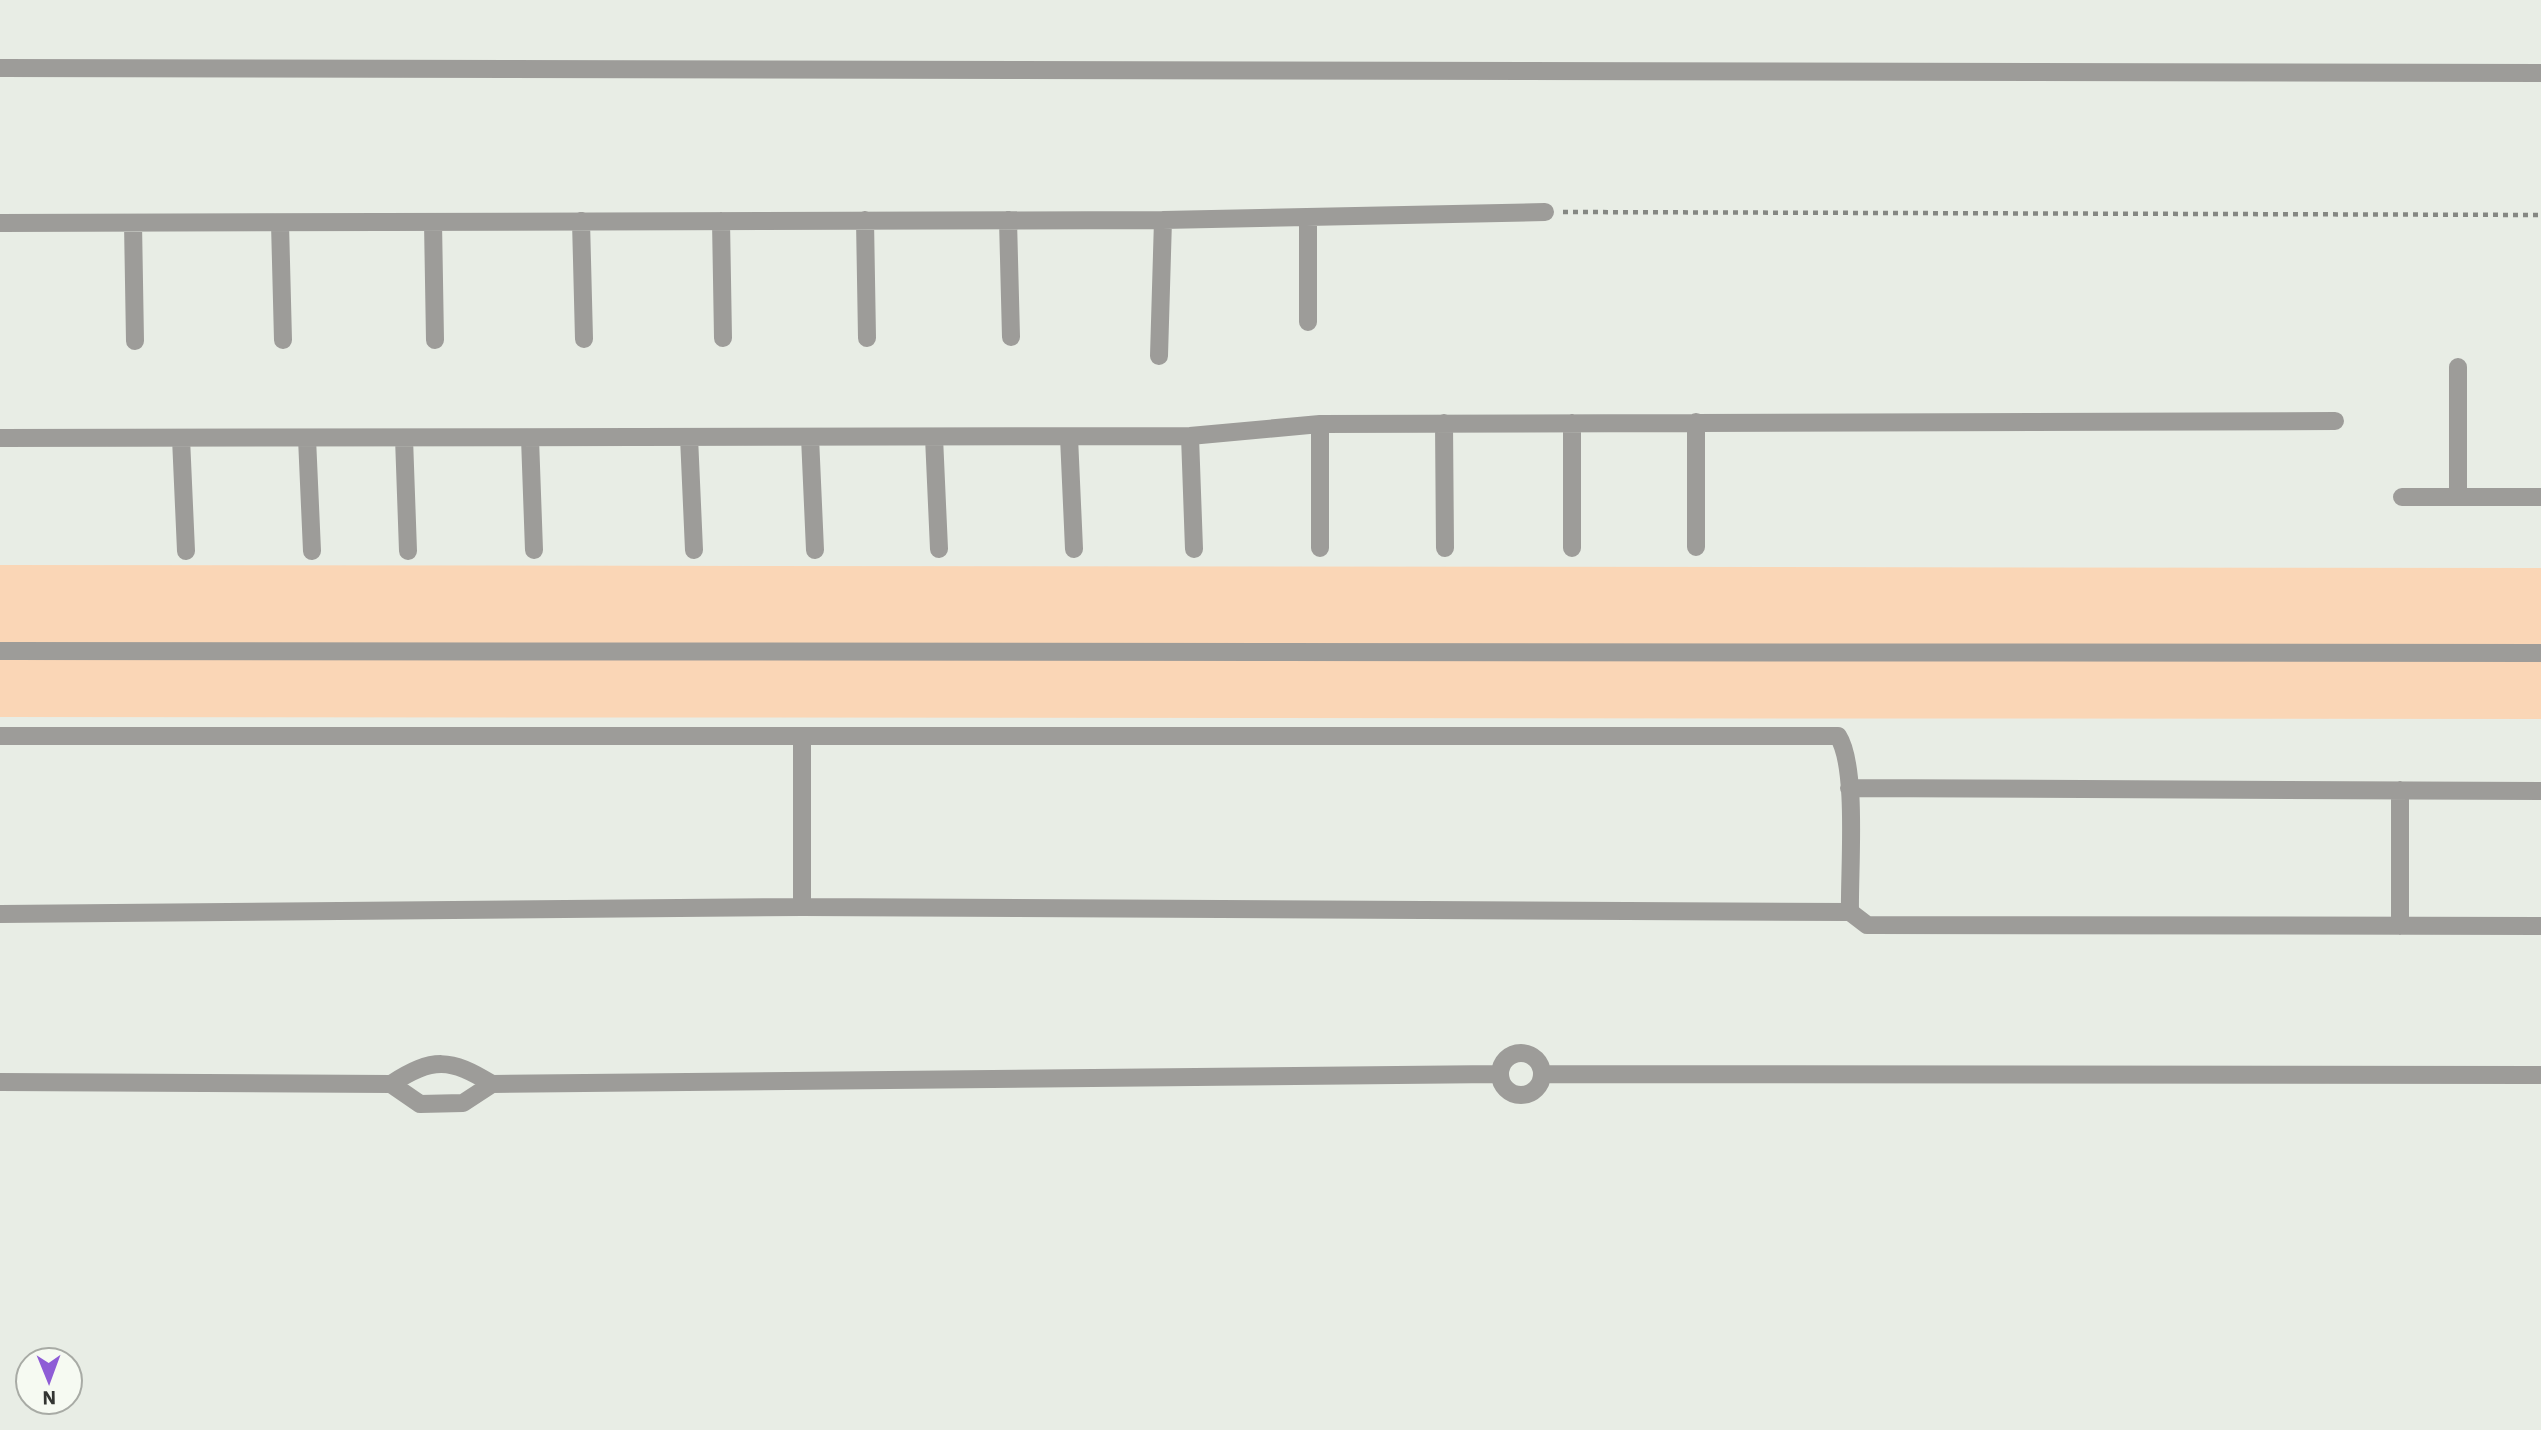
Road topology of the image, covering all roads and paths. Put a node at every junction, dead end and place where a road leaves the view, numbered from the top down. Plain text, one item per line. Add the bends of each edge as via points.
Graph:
1 (0, 68) edge
2 (2541, 73) edge
3 (1545, 212) joint
4 (2541, 215) edge
5 (1308, 217) junction
6 (865, 220) junction
7 (1008, 220) junction
8 (1163, 220) junction
9 (581, 221) junction
10 (721, 221) junction
11 (432, 222) junction
12 (0, 223) edge
13 (133, 223) junction
14 (280, 223) junction
15 (1308, 322) dead end
16 (1010, 337) dead end
17 (723, 338) dead end
18 (867, 338) dead end
19 (584, 339) dead end
20 (283, 340) dead end
21 (435, 340) dead end
22 (135, 341) dead end
23 (1159, 356) dead end
24 (2458, 367) dead end
25 (2335, 421) dead end
26 (1696, 422) junction
27 (1444, 423) junction
28 (1572, 423) junction
29 (1320, 424) junction
30 (1190, 436) junction
31 (689, 437) junction
32 (810, 437) junction
33 (934, 437) junction
34 (1069, 437) junction
35 (0, 438) edge
36 (307, 438) junction
37 (404, 438) junction
38 (530, 438) junction
39 (181, 439) junction
40 (2402, 497) dead end
41 (2458, 497) junction
42 (2541, 497) edge
43 (1696, 547) dead end
44 (1320, 548) dead end
45 (1445, 548) dead end
46 (1572, 548) dead end
47 (939, 549) dead end
48 (1074, 549) dead end
49 (1194, 549) dead end
50 (534, 550) dead end
51 (694, 550) dead end
52 (815, 550) dead end
53 (186, 551) dead end
54 (312, 551) dead end
55 (408, 551) dead end
56 (0, 651) edge
57 (2541, 653) edge
58 (0, 736) edge
59 (802, 736) junction
60 (1849, 788) junction
61 (2400, 790) junction
62 (2541, 791) edge
63 (802, 908) junction
64 (1850, 912) junction
65 (0, 914) edge
66 (2400, 926) junction
67 (2541, 926) edge
68 (1498, 1074) junction
69 (1543, 1074) junction
70 (2541, 1075) edge
71 (0, 1082) edge
72 (391, 1084) junction
73 (492, 1084) junction

1 - 2 street
3 - 4 path
3 - 5 street
5 - 8 street
5 - 15 street
6 - 7 street
6 - 10 street
6 - 18 street
7 - 8 street
7 - 16 street
8 - 23 street
9 - 10 street
9 - 11 street
9 - 19 street
10 - 17 street
11 - 14 street
11 - 21 street
12 - 13 street
13 - 14 street
13 - 22 street
14 - 20 street
24 - 41 street
25 - 26 street
26 - 28 street
26 - 43 street
27 - 28 street
27 - 29 street
27 - 45 street
28 - 46 street
29 - 30 street
29 - 44 street
30 - 34 street
30 - 49 street
31 - 32 street
31 - 38 street
31 - 51 street
32 - 33 street
32 - 52 street
33 - 34 street
33 - 47 street
34 - 48 street
35 - 39 street
36 - 37 street
36 - 39 street
36 - 54 street
37 - 38 street
37 - 55 street
38 - 50 street
39 - 53 street
40 - 41 street
41 - 42 street
56 - 57 street
58 - 59 street
59 - 60 street via 1838,736 1846,748
59 - 63 street
60 - 61 street
60 - 64 street
61 - 62 street
61 - 66 street
63 - 64 street
63 - 65 street
64 - 66 street via 1867,925
66 - 67 street
68 - 69 street via 1505,1090 1521,1096 1536,1089
68 - 69 street via 1505,1058 1521,1052 1536,1058
68 - 73 street
69 - 70 street
71 - 72 street
72 - 73 street via 419,1066 462,1065
72 - 73 street via 420,1104 463,1103

